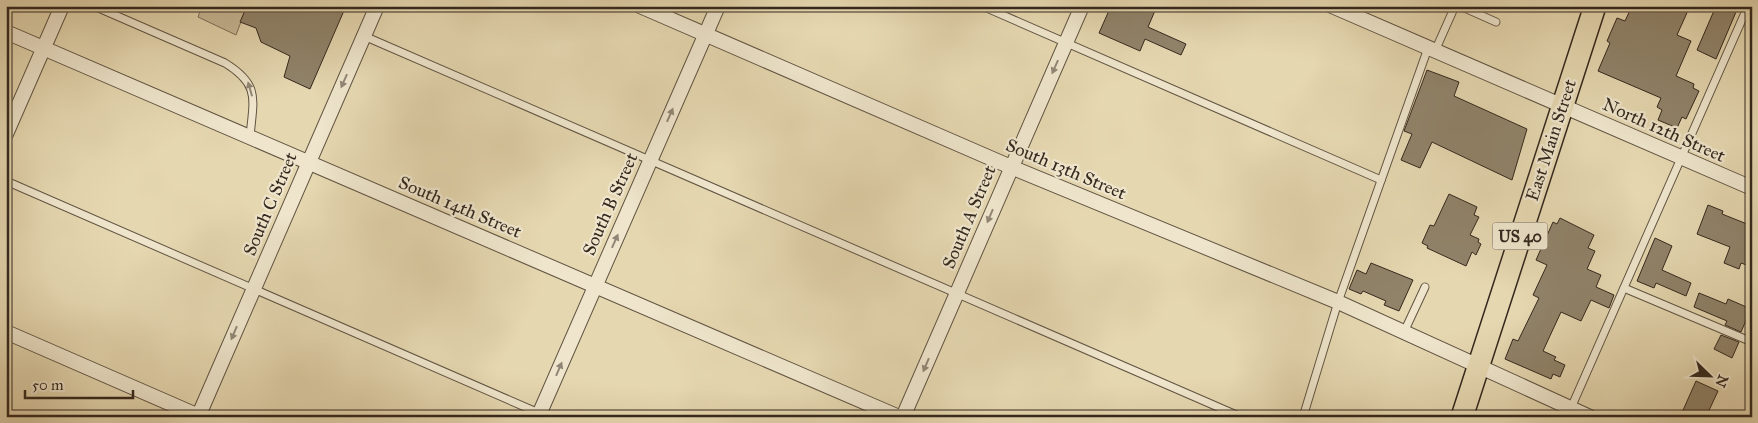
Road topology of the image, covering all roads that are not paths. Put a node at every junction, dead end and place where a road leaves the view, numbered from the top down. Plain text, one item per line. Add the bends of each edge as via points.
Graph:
1 (62, 6) edge
2 (94, 6) edge
3 (377, 6) edge
4 (640, 6) edge
5 (718, 6) edge
6 (982, 6) edge
7 (1082, 6) edge
8 (1332, 6) edge
9 (1455, 6) edge
10 (1460, 6) edge
11 (1595, 6) edge
12 (1748, 6) edge
13 (1496, 22) dead end
14 (6, 32) edge
15 (706, 35) junction
16 (364, 36) junction
17 (1066, 42) junction
18 (44, 48) junction
19 (1431, 49) junction
20 (1562, 105) junction
21 (6, 134) edge
22 (250, 137) junction
23 (1682, 158) junction
24 (650, 160) junction
25 (309, 162) junction
26 (1011, 166) junction
27 (1381, 180) junction
28 (6, 181) edge
29 (1752, 188) edge
30 (595, 285) junction
31 (1425, 287) dead end
32 (1624, 288) junction
33 (254, 289) junction
34 (957, 293) junction
35 (1338, 302) junction
36 (6, 332) edge
37 (1404, 332) junction
38 (1752, 342) edge
39 (1478, 366) junction
40 (1571, 408) junction
41 (199, 416) edge
42 (542, 416) edge
43 (899, 417) edge
44 (904, 417) edge
45 (1241, 417) edge
46 (1303, 417) edge
47 (1462, 417) edge
48 (1590, 417) edge

1 - 18 street
22 -> 2 lane via 252,90 242,74 225,63
3 - 16 street, South C Street
4 - 15 street, South 13th Street
5 - 15 street, South B Street
6 - 17 lane
7 - 17 street, South A Street
8 - 19 street, North 12th Street
9 - 19 lane
10 - 13 lane
11 - 20 main road, East Main Street / US 40
12 - 23 lane
14 - 18 street, South 14th Street
24 -> 15 street, South B Street
15 - 26 street, South 13th Street
16 - 24 lane
16 -> 25 street, South C Street
17 -> 26 street, South A Street
17 - 27 lane
18 - 21 street
18 - 22 street, South 14th Street
19 - 20 street, North 12th Street
19 - 27 lane
20 - 23 street, North 12th Street
20 - 39 main road, East Main Street / US 40
22 - 25 street, South 14th Street
23 - 29 street, North 12th Street
23 - 32 lane
30 -> 24 street, South B Street
24 - 34 lane
25 - 30 street, South 14th Street
25 - 33 street, South C Street
26 -> 34 street, South A Street
26 - 35 street, South 13th Street
27 - 35 lane
28 - 33 lane
42 -> 30 street, South B Street
30 - 43 street, South 14th Street
31 - 37 lane
32 - 38 lane
32 - 40 lane
33 -> 41 street, South C Street
33 - 42 lane
34 -> 44 street, South A Street
34 - 45 lane
35 - 37 street, South 13th Street
35 - 46 lane
36 - 41 street
37 - 39 street, South 13th Street
39 - 40 street, South 13th Street
39 - 47 main road, East Main Street / US 40
40 - 48 street, South 13th Street

